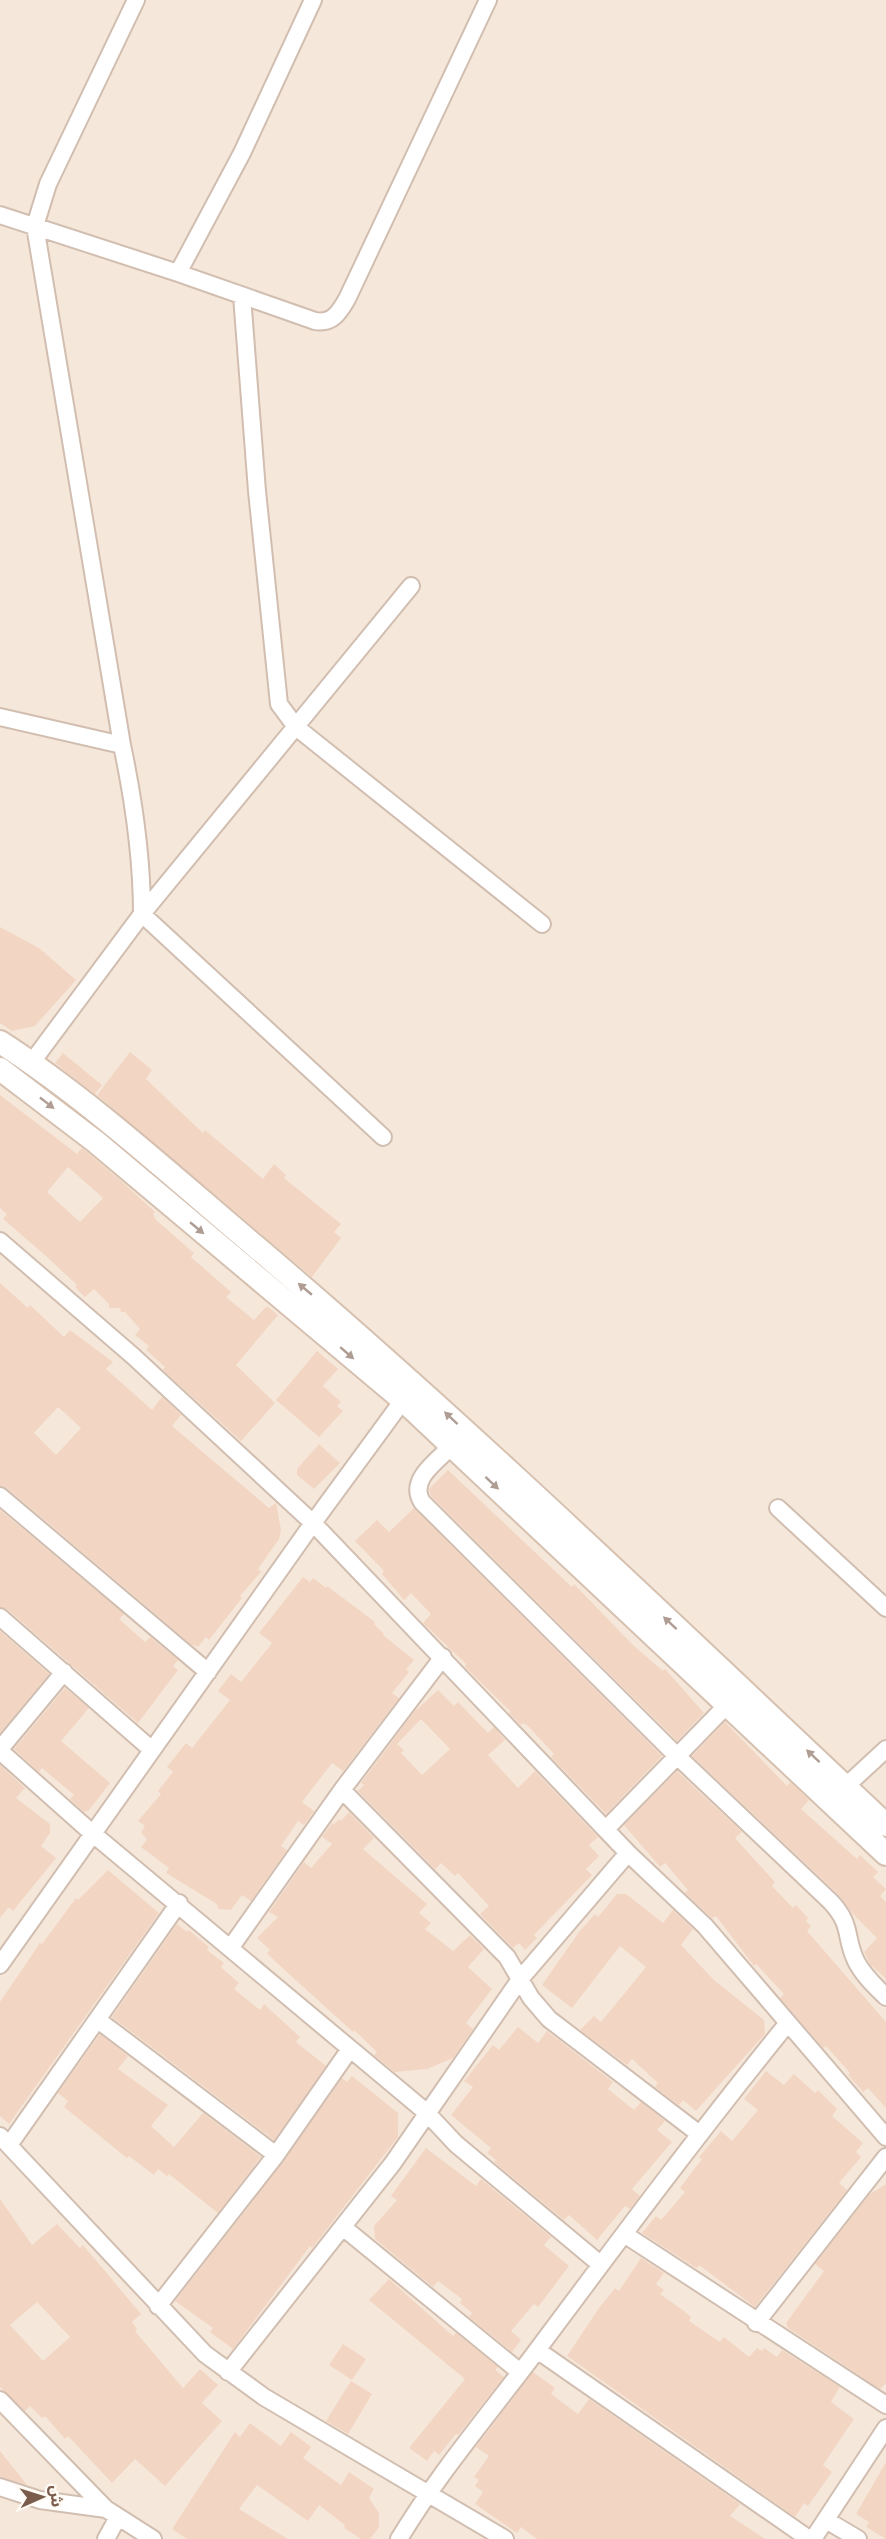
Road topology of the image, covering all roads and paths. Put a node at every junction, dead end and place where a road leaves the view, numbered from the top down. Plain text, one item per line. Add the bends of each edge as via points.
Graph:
1 (136, 0) edge
2 (314, 0) edge
3 (488, 0) edge
4 (0, 215) edge
5 (35, 226) junction
6 (178, 273) junction
7 (242, 296) junction
8 (411, 586) dead end
9 (1, 720) edge
10 (296, 727) junction
11 (122, 745) junction
12 (142, 914) junction
13 (542, 924) dead end
14 (0, 1042) edge
15 (32, 1062) junction
16 (0, 1069) edge
17 (383, 1137) dead end
18 (0, 1241) edge
19 (409, 1393) junction
20 (452, 1446) junction
21 (0, 1496) edge
22 (778, 1508) dead end
23 (313, 1523) junction
24 (886, 1608) edge
25 (0, 1617) edge
26 (443, 1657) junction
27 (64, 1672) junction
28 (208, 1672) junction
29 (726, 1706) junction
30 (886, 1749) edge
31 (0, 1750) edge
32 (152, 1750) junction
33 (676, 1755) junction
34 (845, 1786) junction
35 (342, 1790) junction
36 (886, 1825) edge
37 (607, 1828) junction
38 (92, 1833) junction
39 (628, 1853) junction
40 (886, 1854) edge
41 (179, 1903) junction
42 (231, 1947) junction
43 (0, 1965) edge
44 (521, 1978) junction
45 (886, 1997) edge
46 (98, 2020) junction
47 (787, 2024) junction
48 (351, 2049) junction
49 (426, 2112) junction
50 (883, 2128) edge
51 (698, 2133) junction
52 (4, 2140) edge
53 (276, 2155) junction
54 (886, 2157) edge
55 (344, 2228) junction
56 (624, 2234) junction
57 (600, 2264) junction
58 (158, 2306) junction
59 (756, 2323) junction
60 (537, 2350) junction
61 (228, 2372) junction
62 (520, 2372) junction
63 (0, 2400) edge
64 (886, 2405) edge
65 (886, 2428) edge
66 (0, 2487) edge
67 (426, 2493) junction
68 (112, 2513) junction
69 (826, 2520) junction
70 (106, 2539) edge
71 (153, 2539) edge
72 (399, 2539) edge
73 (505, 2539) edge
74 (811, 2539) edge
75 (858, 2539) edge

1 - 5 street via 48,184
2 - 6 street via 242,153
3 - 7 street via 341,311 324,322 315,321
4 - 5 street
5 - 6 street
5 - 11 street
6 - 7 street
7 - 10 street via 272,652 279,704
8 - 10 street
9 - 11 street
10 - 12 street
10 - 13 street
11 - 12 street via 139,841
12 - 15 street
12 - 17 street
14 - 15 street
19 -> 15 street via 206,1205
16 -> 19 street
18 - 23 street via 133,1356
19 - 20 street
19 - 23 street
34 -> 19 street
20 -> 29 street
20 - 33 street via 419,1480 422,1502
21 - 28 street
22 - 24 street
23 - 26 street
23 - 28 street
25 - 27 street
26 - 35 street
26 - 37 street
27 - 31 street
27 - 32 street
28 - 32 street
29 - 33 street
29 - 40 street
30 - 34 street
31 - 38 street
32 - 38 street
33 - 37 street
33 - 45 street via 843,1915 856,1962
34 - 36 street
35 - 42 street
35 - 44 street via 507,1957
37 - 39 street
38 - 41 street
38 - 43 street
39 - 44 street
39 - 47 street via 705,1926
41 - 42 street
41 - 46 street
42 - 48 street
44 - 49 street
44 - 51 street via 531,1998 549,2019
46 - 52 street
46 - 53 street
47 - 50 street
47 - 51 street
48 - 49 street
48 - 53 street
49 - 55 street
49 - 57 street via 456,2144
51 - 56 street
52 - 58 street
53 - 58 street
54 - 59 street
55 - 61 street
55 - 62 street
56 - 57 street
56 - 59 street
57 - 60 street
58 - 61 street
59 - 64 street
60 - 62 street
60 - 74 street
61 - 67 street
62 - 67 street
63 - 68 street
65 - 69 street
66 - 68 street via 40,2500
67 - 72 street
67 - 73 street
68 - 70 street
68 - 71 street
69 - 74 street
69 - 75 street

